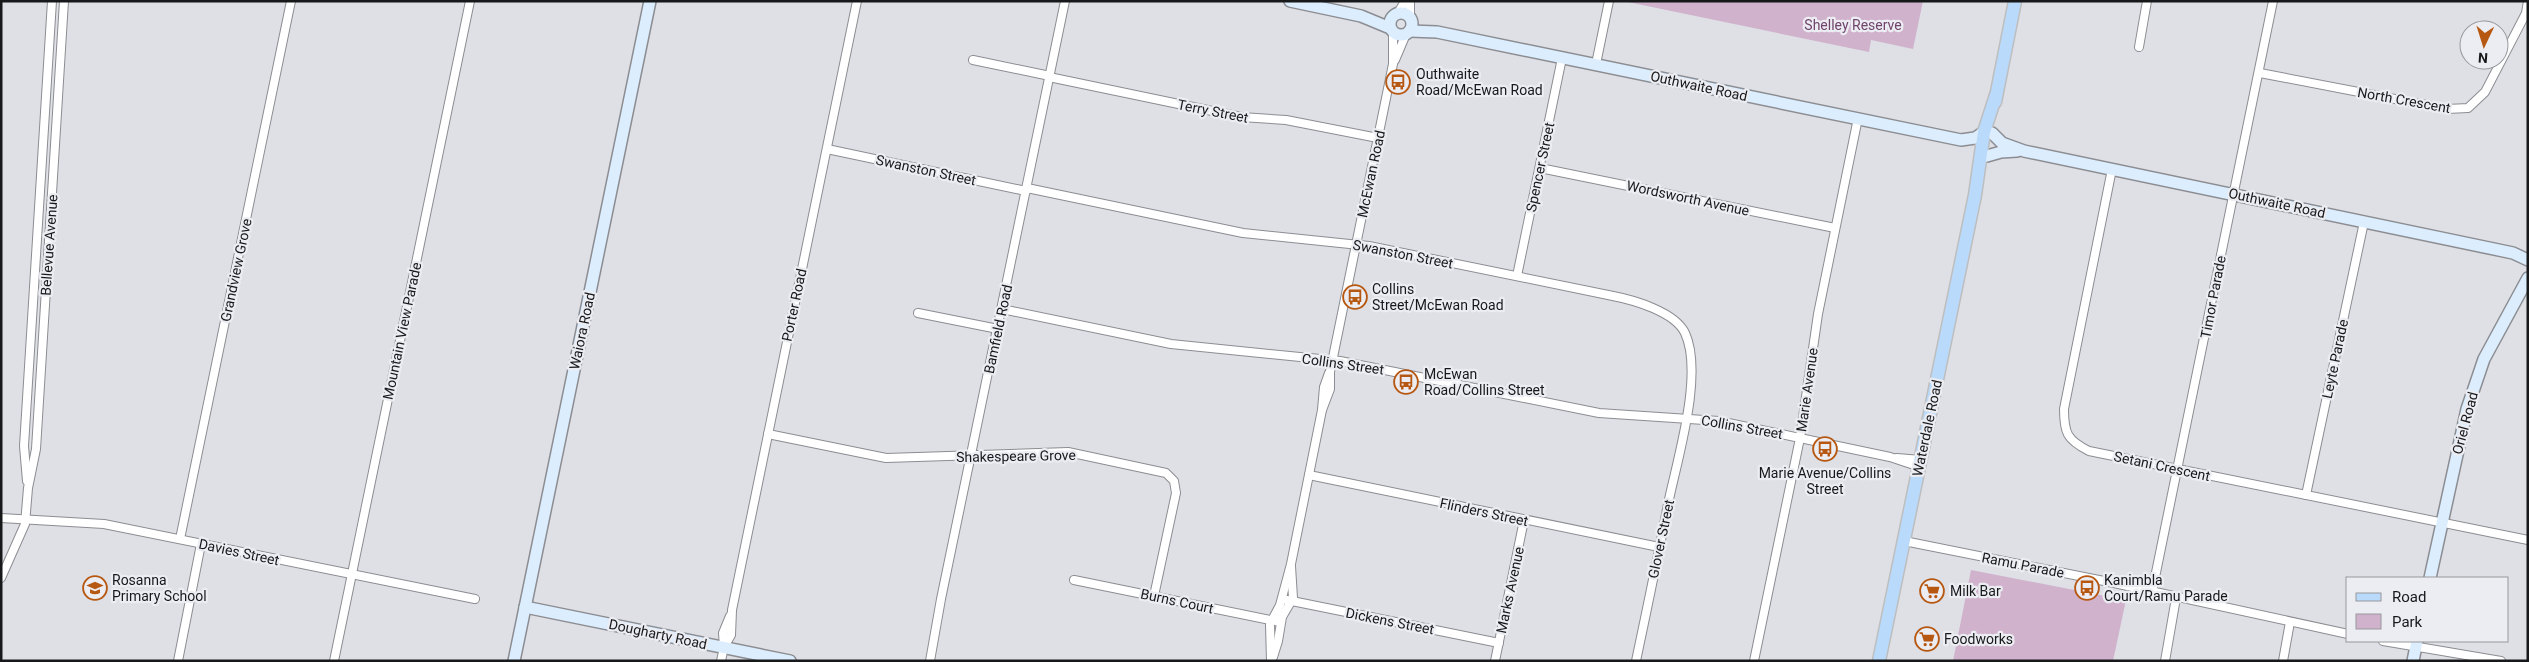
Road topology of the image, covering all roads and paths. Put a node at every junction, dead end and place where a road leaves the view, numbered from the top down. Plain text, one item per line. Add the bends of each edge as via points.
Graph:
1 (52, 1) edge
2 (64, 1) edge
3 (291, 1) edge
4 (470, 1) edge
5 (650, 1) edge
6 (857, 1) edge
7 (1065, 1) edge
8 (1290, 1) edge
9 (1405, 1) edge
10 (1410, 1) edge
11 (1609, 1) edge
12 (2015, 1) edge
13 (2147, 1) edge
14 (2273, 1) edge
15 (2528, 1) edge
16 (2527, 13) edge
17 (1401, 24) junction
18 (2139, 47) dead end
19 (1562, 58) junction
20 (973, 60) dead end
21 (1393, 64) junction
22 (1596, 64) junction
23 (2260, 73) junction
24 (1049, 77) junction
25 (1858, 118) junction
26 (1988, 132) junction
27 (1378, 138) junction
28 (1962, 140) junction
29 (827, 149) junction
30 (2024, 152) junction
31 (1983, 156) junction
32 (1540, 168) junction
33 (2112, 169) junction
34 (1026, 190) junction
35 (2234, 194) junction
36 (2364, 222) junction
37 (1835, 228) junction
38 (1356, 244) junction
39 (2528, 260) edge
40 (1518, 276) junction
41 (2528, 278) edge
42 (1002, 309) junction
43 (918, 313) dead end
44 (998, 328) junction
45 (1333, 360) junction
46 (1686, 418) junction
47 (768, 434) junction
48 (1800, 438) junction
49 (972, 457) junction
50 (1920, 464) junction
51 (2178, 470) junction
52 (1309, 475) junction
53 (28, 488) junction
54 (2306, 495) junction
55 (1, 518) edge
56 (26, 519) junction
57 (1524, 520) junction
58 (2441, 523) junction
59 (180, 539) junction
60 (2528, 540) edge
61 (1904, 542) junction
62 (202, 544) junction
63 (1660, 547) junction
64 (1291, 564) junction
65 (352, 575) junction
66 (2430, 577) edge
67 (1, 578) edge
68 (1074, 580) dead end
69 (2152, 592) junction
70 (1154, 596) junction
71 (2176, 598) junction
72 (475, 599) dead end
73 (1282, 599) junction
74 (1293, 602) junction
75 (525, 607) junction
76 (1271, 620) junction
77 (1280, 622) junction
78 (2290, 622) junction
79 (2346, 634) edge
80 (2395, 642) edge
81 (1499, 643) junction
82 (2417, 644) edge
83 (724, 647) junction
84 (930, 659) edge
85 (178, 661) edge
86 (334, 661) edge
87 (514, 661) edge
88 (721, 661) edge
89 (790, 661) edge
90 (1271, 661) edge
91 (1495, 661) edge
92 (1636, 661) edge
93 (1754, 661) edge
94 (1879, 661) edge
95 (2165, 661) edge
96 (2282, 661) edge
97 (2413, 661) edge
98 (2501, 661) edge

1 - 53 street, Bellevue Avenue via 24,446
2 - 53 street, Bellevue Avenue via 36,449
3 - 59 street, Grandview Grove
4 - 65 street, Mountain View Parade
5 - 75 street, Waiora Road
6 - 29 street, Porter Road
7 - 24 street, Bamfield Road
8 - 17 street, Outhwaite Road
9 - 17 street, McEwan Road
10 - 17 street, McEwan Road
11 - 22 street
12 - 26 main road, Waterdale Road
13 - 18 street
14 - 23 street, Timor Parade
15 - 16 street, North Crescent
16 - 23 street, North Crescent via 2485,92 2468,108 2447,109
17 - 19 street, Outhwaite Road
17 - 21 street, McEwan Road
17 - 21 street, McEwan Road
19 - 22 street, Outhwaite Road
19 - 32 street, Spencer Street
20 - 24 street, Terry Street
21 - 27 street, McEwan Road
22 - 25 street, Outhwaite Road
23 - 35 street, Timor Parade
24 - 27 street, Terry Street via 1241,117 1286,120
24 - 34 street, Bamfield Road
25 - 28 street, Outhwaite Road
25 - 37 street, Marie Avenue
26 - 28 street
26 - 30 street, Outhwaite Road via 2002,143
26 - 31 main road, Waterdale Road
27 - 38 street, McEwan Road
28 - 31 street, Outhwaite Road
29 - 34 street, Swanston Street
29 - 47 street, Porter Road
30 - 31 street, Outhwaite Road
30 - 33 street, Outhwaite Road
31 - 50 main road, Waterdale Road
32 - 37 street, Wordsworth Avenue
32 - 40 street, Spencer Street
33 - 35 street, Outhwaite Road
33 - 51 street, Setani Crescent via 2064,409 2064,426 2072,442 2088,451
34 - 38 street, Swanston Street via 1243,232
34 - 42 street, Bamfield Road
35 - 36 street, Outhwaite Road
35 - 51 street, Timor Parade
36 - 39 street, Outhwaite Road via 2513,253
36 - 54 street, Leyte Parade
37 - 48 street, Marie Avenue via 1818,314
38 - 40 street, Swanston Street
38 - 45 street, McEwan Road
40 - 46 street, Swanston Street via 1638,302 1679,324 1685,334 1691,362 1690,403
41 - 58 street, Oriel Road via 2478,376 2467,408
42 - 44 street, Bamfield Road
42 - 45 street, Collins Street via 1170,344
43 - 44 street
44 - 49 street, Bamfield Road
45 - 46 street, Collins Street via 1588,411
45 - 52 street, McEwan Road via 1324,387
46 - 48 street, Collins Street
46 - 63 street, Glover Street
47 - 49 street, Shakespeare Grove via 878,457
47 - 83 street, Porter Road via 732,610 723,633
48 - 50 street, Collins Street
48 - 93 street, Marie Avenue
49 - 70 street, Shakespeare Grove via 1073,453 1154,470 1170,477 1176,493
49 - 84 street, Bamfield Road
50 - 61 main road, Waterdale Road
51 - 54 street, Setani Crescent
51 - 69 street, Timor Parade
52 - 57 street, Flinders Street
52 - 64 street, McEwan Road
53 - 56 street, Bellevue Avenue
54 - 58 street, Setani Crescent
55 - 56 street, Davies Street
56 - 59 street, Davies Street via 104,524
56 - 67 street, Bellevue Avenue
57 - 63 street, Flinders Street
57 - 81 street, Marks Avenue
58 - 60 street, Setani Crescent
58 - 66 street, Oriel Road
59 - 62 street, Davies Street
61 - 69 street, Ramu Parade
61 - 94 main road, Waterdale Road
62 - 65 street, Davies Street
62 - 85 street
63 - 92 street, Glover Street
64 - 73 street, McEwan Road
64 - 74 street, McEwan Road
65 - 72 street, Davies Street
65 - 86 street, Mountain View Parade
68 - 70 street, Burns Court
69 - 71 street, Ramu Parade
70 - 76 street, Burns Court
71 - 78 street, Ramu Parade
71 - 95 street
73 - 74 street, Dickens Street
73 - 76 street, McEwan Road
74 - 77 street, McEwan Road
74 - 81 street, Dickens Street
75 - 83 street, Dougharty Road
75 - 87 street, Waiora Road
76 - 77 street, Burns Court
76 - 90 street, McEwan Road
77 - 90 street, McEwan Road
78 - 79 street, Ramu Parade
78 - 96 street
80 - 82 street
81 - 91 street, Marks Avenue
82 - 97 street
82 - 98 street
83 - 88 street, Porter Road
83 - 89 street, Dougharty Road

